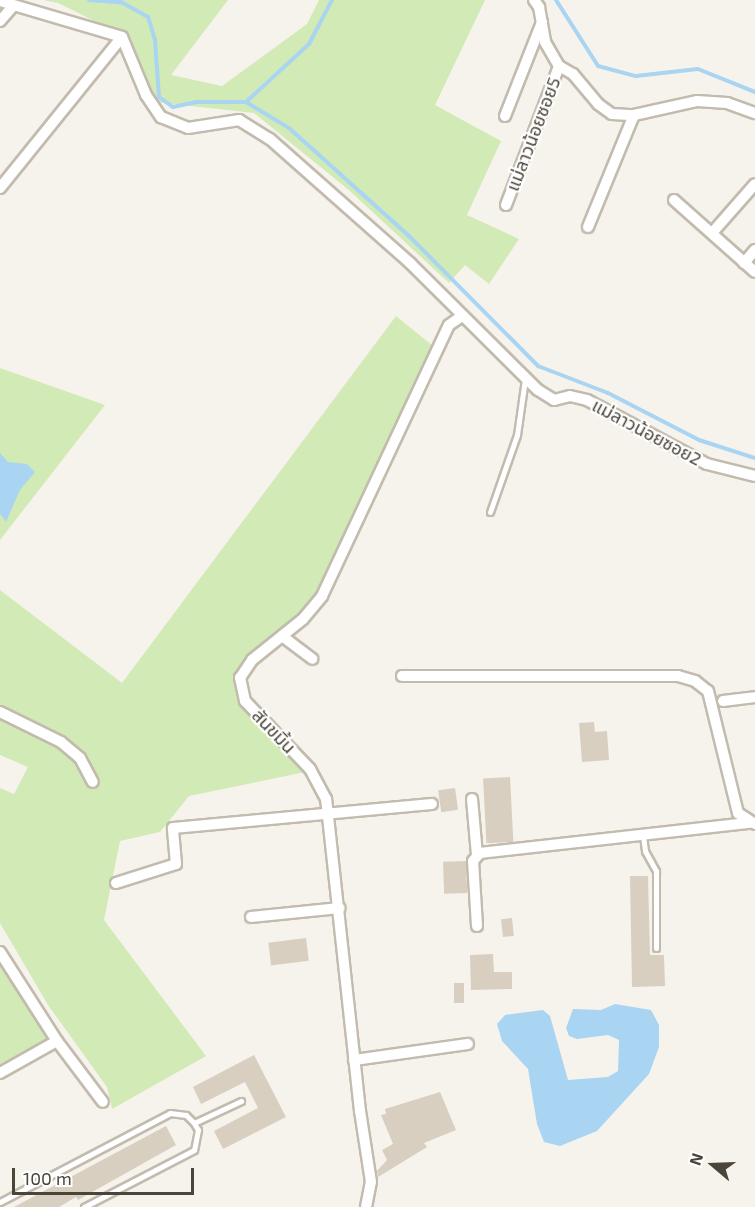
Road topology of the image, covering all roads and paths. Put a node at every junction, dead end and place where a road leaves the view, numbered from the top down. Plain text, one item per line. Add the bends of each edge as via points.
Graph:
1 (534, 0) edge
2 (0, 1) edge
3 (13, 6) junction
4 (0, 21) edge
5 (543, 22) junction
6 (122, 38) junction
7 (559, 66) junction
8 (755, 113) edge
9 (633, 115) junction
10 (505, 116) dead end
11 (755, 184) edge
12 (0, 188) edge
13 (674, 200) dead end
14 (506, 205) dead end
15 (588, 227) dead end
16 (712, 233) junction
17 (755, 250) edge
18 (744, 262) junction
19 (755, 272) edge
20 (462, 316) junction
21 (525, 377) junction
22 (755, 476) edge
23 (490, 512) dead end
24 (282, 636) junction
25 (312, 658) dead end
26 (402, 676) dead end
27 (755, 697) edge
28 (723, 701) dead end
29 (0, 712) edge
30 (93, 782) dead end
31 (472, 799) dead end
32 (432, 804) dead end
33 (329, 815) junction
34 (752, 823) edge
35 (643, 836) junction
36 (477, 855) junction
37 (116, 883) dead end
38 (340, 908) junction
39 (251, 917) dead end
40 (477, 926) dead end
41 (656, 948) dead end
42 (0, 952) edge
43 (57, 1041) junction
44 (468, 1044) dead end
45 (354, 1060) junction
46 (0, 1073) edge
47 (241, 1101) dead end
48 (103, 1102) dead end
49 (194, 1123) junction
50 (0, 1202) edge
51 (84, 1207) edge
52 (366, 1207) edge

1 - 5 street
2 - 3 street
3 - 4 street
3 - 6 street
5 - 7 street via 545,42
5 - 10 street
6 - 12 street
6 - 20 street, แม่ลาวน้อยซอย2 via 146,95 161,117 188,128 239,120 247,123 338,195
7 - 9 street, แม่ลาวน้อยซอย5 via 573,74 598,104 612,114
7 - 14 street, แม่ลาวน้อยซอย5
8 - 9 street, แม่ลาวน้อยซอย5 via 727,103 697,101
9 - 15 street
11 - 16 street
13 - 16 street
16 - 18 street
17 - 18 street
18 - 19 street
20 - 21 street, แม่ลาวน้อยซอย2
20 - 24 street, สันขมิ้น via 449,325 322,596
21 - 22 street, แม่ลาวน้อยซอย2 via 554,400 570,396 587,400 707,464
21 - 23 lane via 517,435
24 - 25 street
24 - 33 street, สันขมิ้น via 252,660 240,678 244,701 310,769
26 - 34 street via 678,676 695,681 708,691 738,813
27 - 28 street
29 - 30 street via 61,742 80,758
31 - 36 street
32 - 33 street
33 - 37 street via 173,828 176,864
33 - 38 street, สันขมิ้น
34 - 35 street
35 - 36 street
35 - 41 lane via 645,851 656,871
36 - 40 street via 473,861
38 - 39 street
38 - 45 street, สันขมิ้น
42 - 43 street
43 - 46 street
43 - 48 street
44 - 45 street
45 - 52 street, สันขมิ้น via 372,1182
47 - 49 lane
49 - 50 lane via 186,1115 170,1113
49 - 51 lane via 198,1130 194,1150

